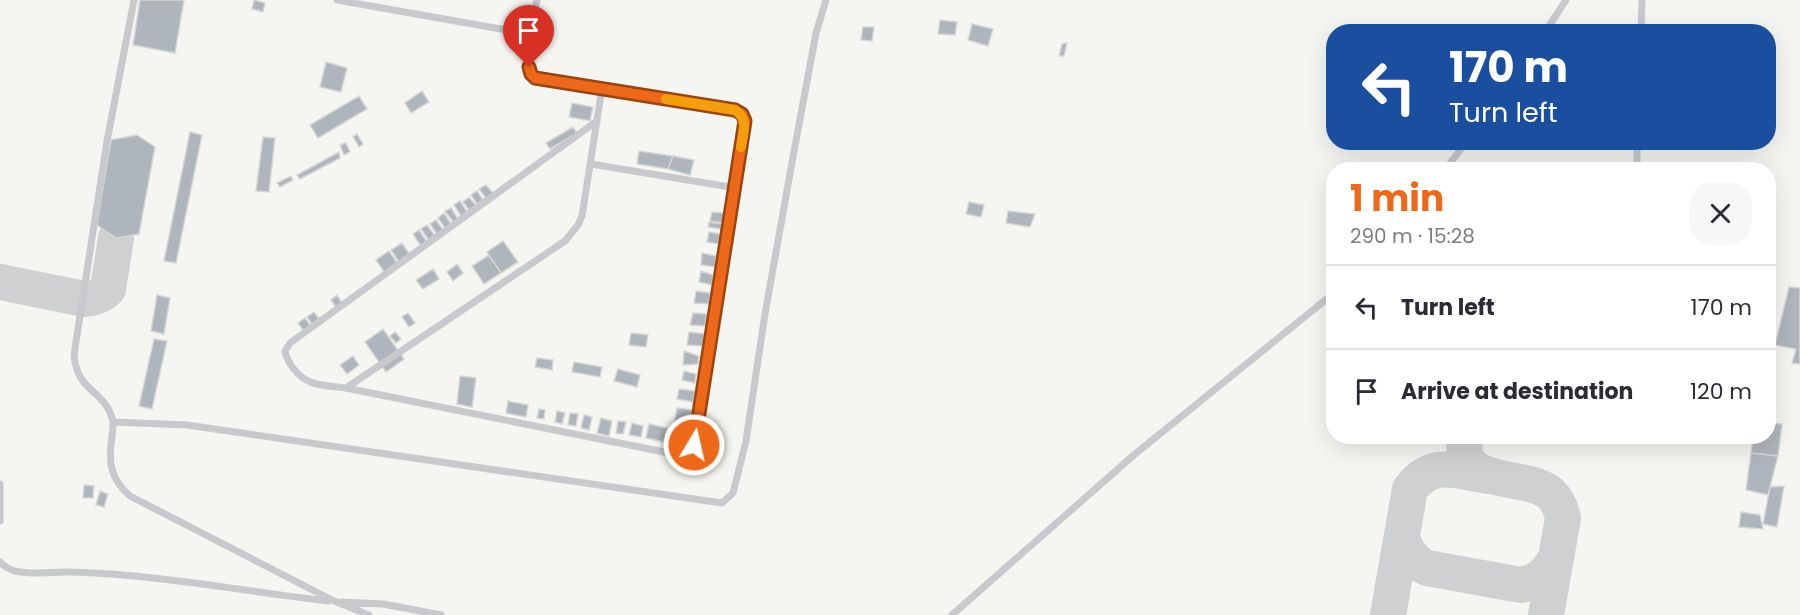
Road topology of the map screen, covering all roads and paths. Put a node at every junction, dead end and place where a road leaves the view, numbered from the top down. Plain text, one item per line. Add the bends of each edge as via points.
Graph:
1 (134, 0) edge
2 (337, 0) edge
3 (537, 0) edge
4 (826, 0) edge
5 (1566, 0) edge
6 (1642, 0) edge
7 (1550, 24) edge
8 (1641, 24) edge
9 (529, 34) junction
10 (602, 88) junction
11 (597, 121) junction
12 (591, 164) junction
13 (736, 188) junction
14 (1326, 299) edge
15 (345, 388) junction
16 (114, 422) junction
17 (0, 484) edge
18 (0, 521) edge
19 (0, 562) edge
20 (334, 601) junction
21 (369, 615) edge
22 (441, 615) edge
23 (952, 615) edge

1 - 16 lane via 105,152 74,355 79,376 107,407
2 - 9 lane
3 - 9 lane
4 - 16 lane via 816,33 791,168 746,441 733,493 722,503 187,425
5 - 7 lane
6 - 8 lane
9 - 10 lane via 529,67 535,78
10 - 11 lane
10 - 13 lane via 742,114 745,121
11 - 12 lane
11 - 15 lane via 290,343 286,358 305,382
12 - 13 lane
12 - 15 lane via 582,216 565,241
13 - 15 lane via 694,445 684,456
14 - 23 lane via 1135,454
16 - 20 lane via 110,465 117,482 130,496
17 - 18 lane
19 - 20 lane via 20,573 119,575
20 - 21 lane
20 - 22 lane via 383,604

